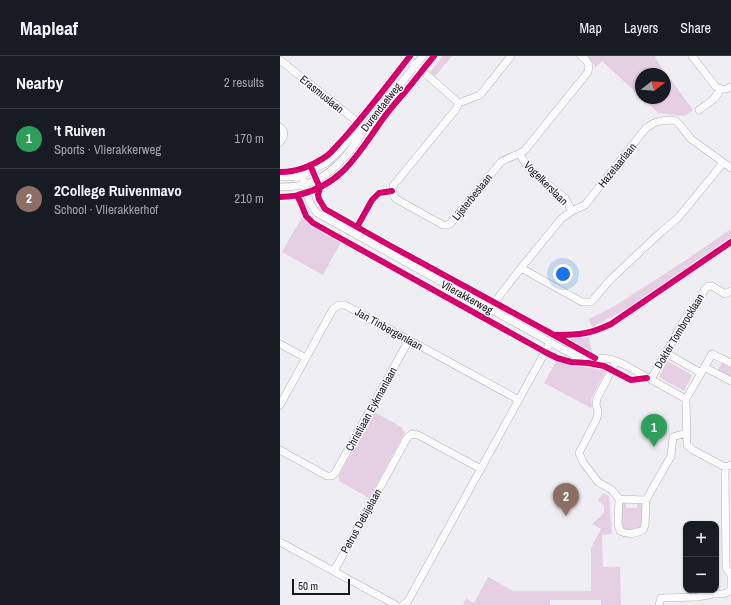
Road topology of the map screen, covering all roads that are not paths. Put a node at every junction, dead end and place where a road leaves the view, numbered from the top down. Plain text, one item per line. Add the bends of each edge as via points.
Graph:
1 (405, 56) edge
2 (423, 56) edge
3 (511, 56) edge
4 (581, 56) edge
5 (692, 56) edge
6 (280, 60) edge
7 (416, 65) junction
8 (731, 87) edge
9 (720, 89) junction
10 (460, 103) junction
11 (699, 110) dead end
12 (280, 127) edge
13 (364, 129) junction
14 (280, 142) edge
15 (520, 154) junction
16 (723, 163) junction
17 (731, 168) edge
18 (302, 175) junction
19 (280, 177) edge
20 (304, 184) junction
21 (280, 187) edge
22 (572, 211) junction
23 (521, 268) junction
24 (731, 291) edge
25 (491, 309) junction
26 (409, 340) junction
27 (550, 343) junction
28 (280, 344) edge
29 (666, 353) junction
30 (306, 358) junction
31 (616, 361) junction
32 (731, 363) edge
33 (703, 370) junction
34 (651, 379) junction
35 (731, 381) edge
36 (686, 399) junction
37 (519, 400) junction
38 (280, 405) edge
39 (686, 433) junction
40 (280, 450) edge
41 (728, 466) edge
42 (481, 469) junction
43 (619, 499) junction
44 (646, 500) junction
45 (280, 542) edge
46 (334, 571) junction
47 (731, 576) edge
48 (731, 587) edge
49 (396, 605) edge
50 (402, 605) edge
51 (659, 605) edge

1 - 7 street
2 - 7 street, Durendaelweg
3 - 10 street via 480,95
4 - 15 street, Lijsterbeslaan via 589,65 588,72
5 - 9 street
6 - 13 street, Erasmuslaan
7 - 10 street
7 - 13 street, Durendaelweg
8 - 9 street
9 - 11 street via 715,98
10 - 15 street, Lijsterbeslaan via 393,186 392,191 396,200 443,225 448,225 501,162
12 - 14 street via 284,134
13 - 18 street, Durendaelweg via 326,163
13 - 20 street, Durendaelweg via 342,160 330,171
15 - 22 street, Vogelkerslaan via 530,170 565,198
16 - 17 street, Hazelaarlaan
16 - 22 street, Hazelaarlaan via 691,139 676,121 654,123 646,128 585,205
16 - 23 street via 678,218 610,280 591,302 582,302
18 - 19 street, Durendaelweg
18 - 20 street, Vlierakkerweg
20 - 21 street, Durendaelweg
20 - 25 street, Vlierakkerweg via 313,209 317,213
22 - 23 street, Hazelaarlaan via 561,219
23 - 25 street, Hazelaarlaan
24 - 29 street, Dokter Tombrocklaan via 725,294 712,286 705,288
25 - 27 street, Vlierakkerweg
26 - 30 street, Jan Tinbergenlaan via 345,305 339,305 333,309
26 - 37 street, Jan Tinbergenlaan
26 - 40 street, Christiaan Eykmanlaan via 332,476 327,476
27 - 31 street, Vlierakkerweg via 577,356
27 - 37 street
28 - 30 street
29 - 33 street
29 - 34 street, Dokter Tombrocklaan
30 - 38 street, Jan Tinbergenlaan
31 - 34 street, Vlierakkerweg
31 - 43 street via 596,398 597,418 579,453 598,482 612,490
32 - 33 street via 712,354
33 - 35 street
33 - 36 street
34 - 36 street, Vlierakkerweg
36 - 39 street
37 - 42 street
39 - 41 street via 687,445 693,450
39 - 44 street via 672,437 671,456
41 - 47 street via 726,568
42 - 46 street, Petrus Debijelaan via 412,434 407,438 388,471
42 - 50 street via 408,601
43 - 44 street
43 - 44 street via 618,524 620,531 624,533 637,533 642,530 645,525
45 - 46 street
46 - 49 street
47 - 48 street
48 - 51 street via 723,594 660,598

